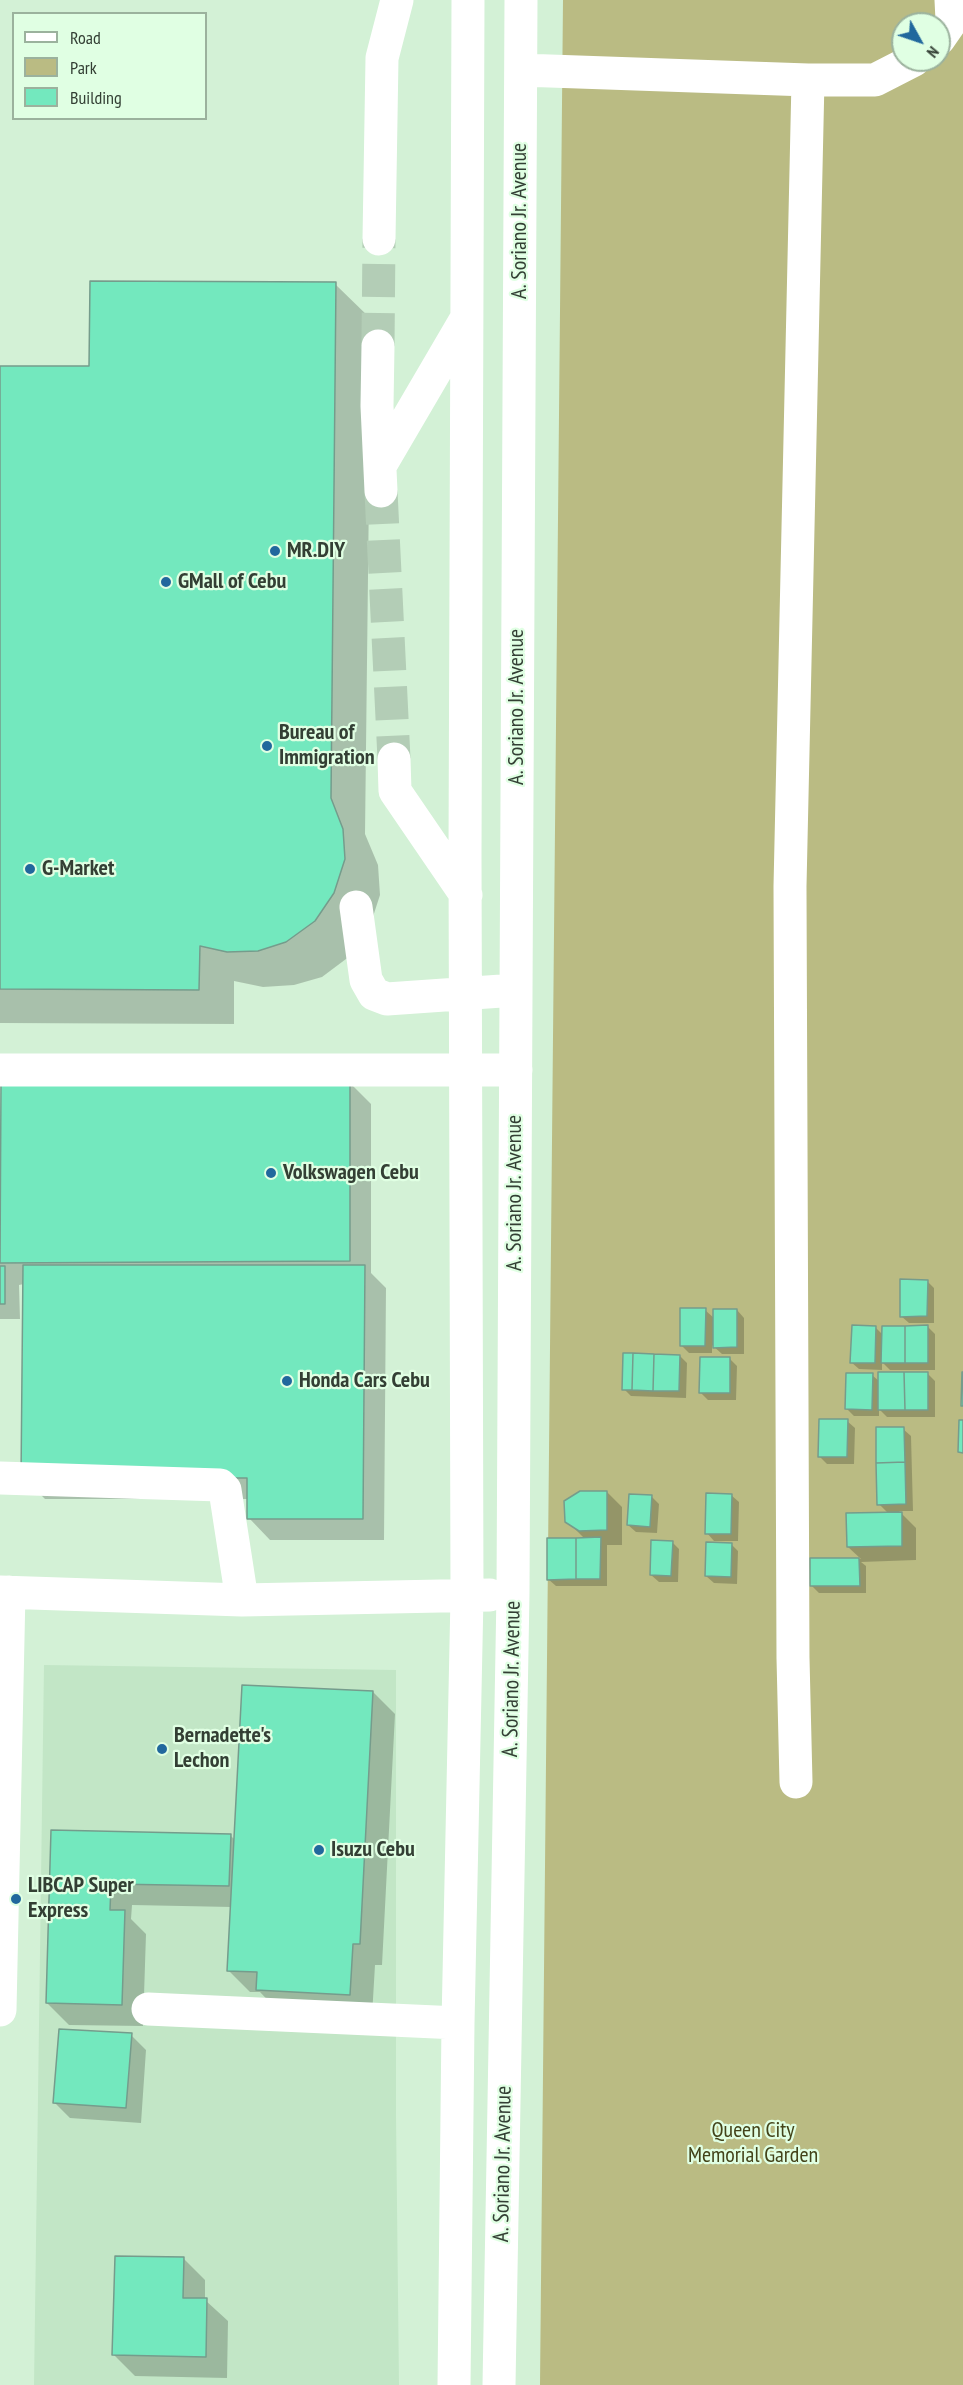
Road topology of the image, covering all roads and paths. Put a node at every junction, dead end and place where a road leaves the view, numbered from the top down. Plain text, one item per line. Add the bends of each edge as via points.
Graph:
1 (397, 0) edge
2 (468, 0) edge
3 (521, 0) edge
4 (951, 0) edge
5 (951, 21) edge
6 (520, 70) junction
7 (891, 72) edge
8 (808, 80) junction
9 (379, 239) tunnel mouth
10 (467, 318) junction
11 (378, 346) tunnel mouth
12 (394, 759) tunnel mouth
13 (466, 895) junction
14 (356, 907) dead end
15 (516, 990) junction
16 (466, 994) junction
17 (0, 1070) edge
18 (466, 1070) junction
19 (516, 1070) junction
20 (0, 1478) edge
21 (5, 1592) edge
22 (513, 1593) junction
23 (467, 1597) junction
24 (242, 1600) junction
25 (796, 1782) dead end
26 (148, 2009) dead end
27 (0, 2010) edge
28 (458, 2024) junction
29 (454, 2385) edge
30 (499, 2385) edge

1 - 9 street via 382,58
2 - 10 street, A. Soriano Jr. Avenue
3 - 6 street, A. Soriano Jr. Avenue
4 - 5 street
6 - 8 street
6 - 15 street, A. Soriano Jr. Avenue
7 - 8 street via 875,80
8 - 25 street via 790,886
10 - 11 street via 381,478
10 - 13 street, A. Soriano Jr. Avenue
12 - 13 street via 395,791
13 - 16 street, A. Soriano Jr. Avenue
14 - 16 street via 366,980 374,994 387,999
15 - 16 street
15 - 19 street, A. Soriano Jr. Avenue
16 - 18 street, A. Soriano Jr. Avenue
17 - 18 street
18 - 19 street
18 - 23 street, A. Soriano Jr. Avenue
19 - 22 street, A. Soriano Jr. Avenue
20 - 24 street via 220,1485 225,1490
21 - 24 street
21 - 27 street
22 - 23 street
22 - 30 street, A. Soriano Jr. Avenue
23 - 24 street
23 - 28 street, A. Soriano Jr. Avenue
26 - 28 street
28 - 29 street, A. Soriano Jr. Avenue

